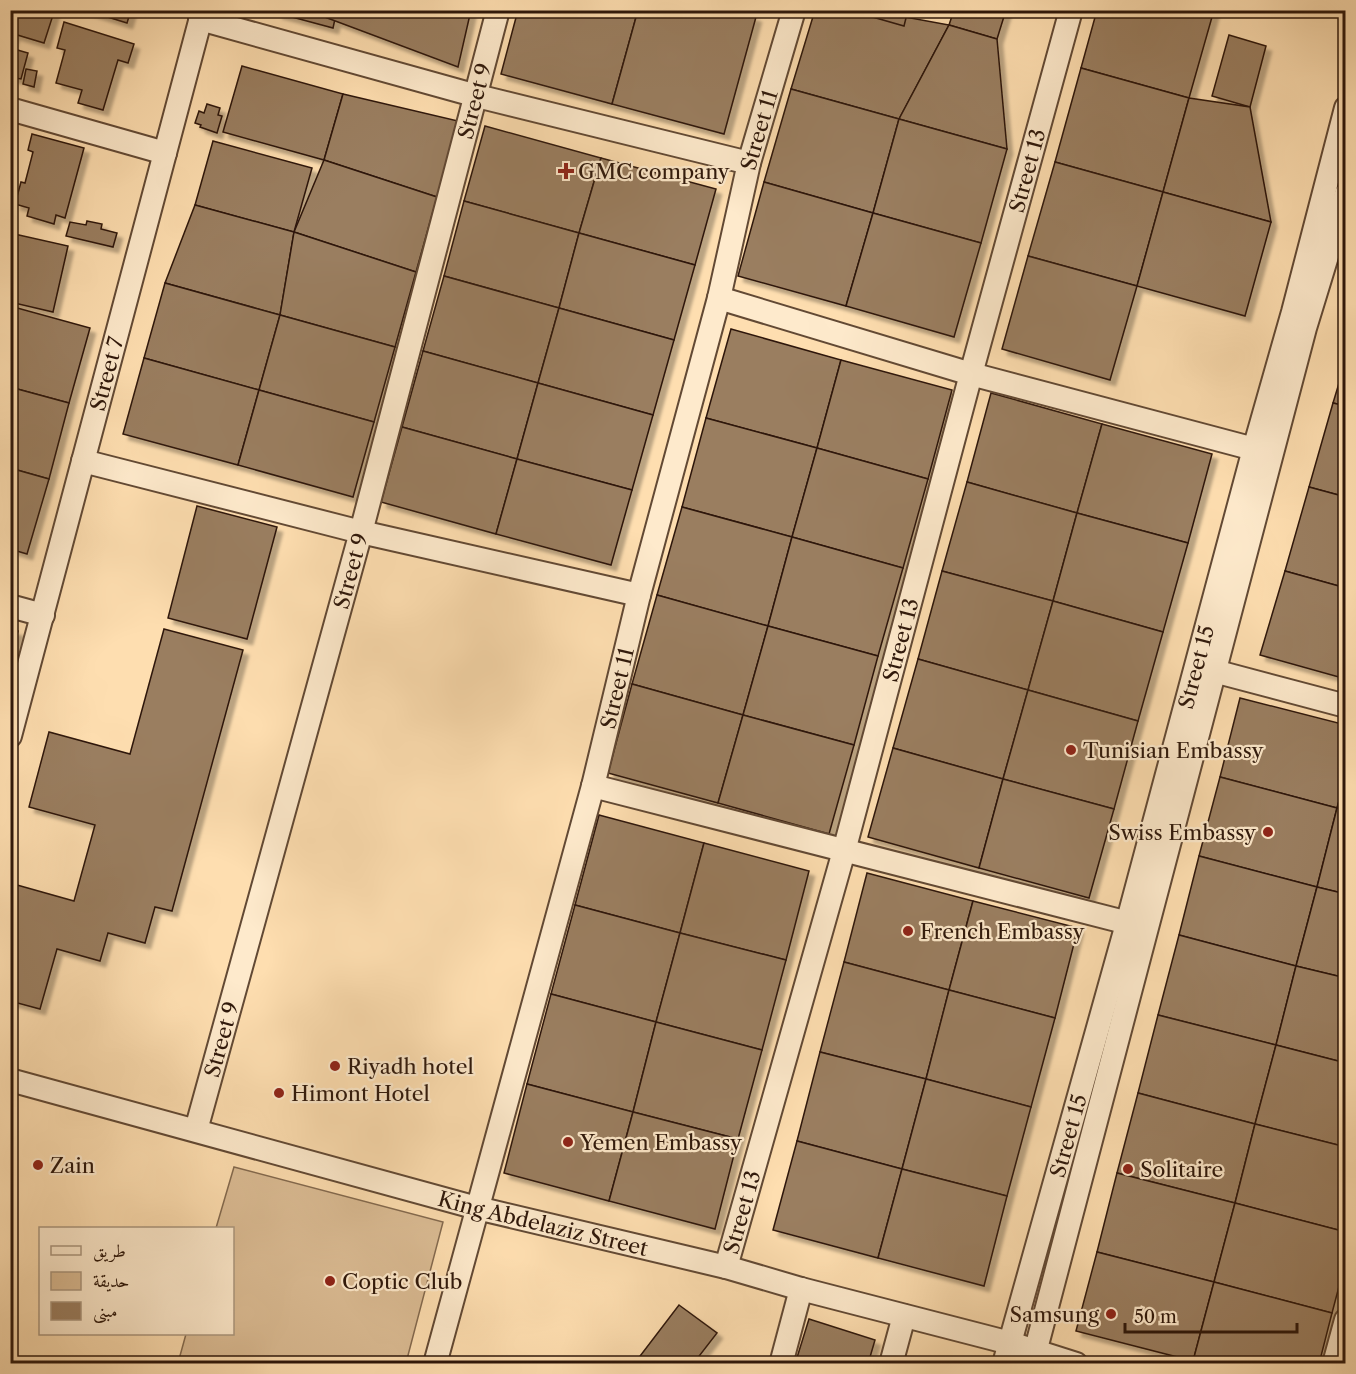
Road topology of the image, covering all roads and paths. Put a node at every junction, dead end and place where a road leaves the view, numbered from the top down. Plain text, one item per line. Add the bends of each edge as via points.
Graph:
1 (498, 10) edge
2 (794, 10) edge
3 (1071, 10) edge
4 (202, 15) edge
5 (477, 96) junction
6 (1346, 108) edge
7 (10, 109) edge
8 (165, 153) junction
9 (749, 163) junction
10 (1346, 194) edge
11 (719, 298) junction
12 (971, 374) junction
13 (1254, 449) junction
14 (83, 461) junction
15 (361, 532) junction
16 (639, 595) junction
17 (10, 606) edge
18 (43, 615) junction
19 (1214, 671) junction
20 (1346, 706) edge
21 (10, 736) edge
22 (593, 786) junction
23 (844, 851) junction
24 (1137, 926) junction
25 (10, 1080) edge
26 (196, 1130) junction
27 (477, 1208) junction
28 (726, 1268) junction
29 (801, 1289) junction
30 (904, 1316) junction
31 (1346, 1320) edge
32 (1007, 1353) edge
33 (1034, 1357) edge
34 (435, 1364) edge
35 (781, 1364) edge
36 (891, 1364) edge
37 (1076, 1364) edge
38 (1334, 1364) edge

1 - 5 street, Street 9
2 - 9 street, Street 11
3 - 12 street, Street 13
4 - 5 street
4 - 8 street, Street 7
5 - 9 street
5 - 15 street, Street 9
6 - 13 street, Street 15
7 - 8 street
8 - 14 street, Street 7
9 - 11 street, Street 11
10 - 19 street, Street 15 via 1305,328
11 - 12 street
11 - 16 street, Street 11
12 - 13 street
12 - 23 street, Street 13
13 - 24 street, Street 15
14 - 15 street
14 - 18 street, Street 7
15 - 16 street
15 - 26 street, Street 9
16 - 22 street, Street 11
17 - 18 street
18 - 21 street, Street 7
19 - 20 street
19 - 24 street, Street 15
22 - 23 street
22 - 27 street, Street 11
23 - 24 street
23 - 28 street, Street 13
24 - 32 street, Street 15
24 - 33 street, Street 15
25 - 26 street, King Abdelaziz Street
26 - 27 street, King Abdelaziz Street
27 - 28 street, King Abdelaziz Street
27 - 34 street, Street 11
28 - 29 street, King Abdelaziz Street
29 - 30 street, King Abdelaziz Street
29 - 35 street
30 - 32 street, King Abdelaziz Street
30 - 36 street
31 - 38 street
32 - 33 street, King Abdelaziz Street
33 - 37 street, King Abdelaziz Street

